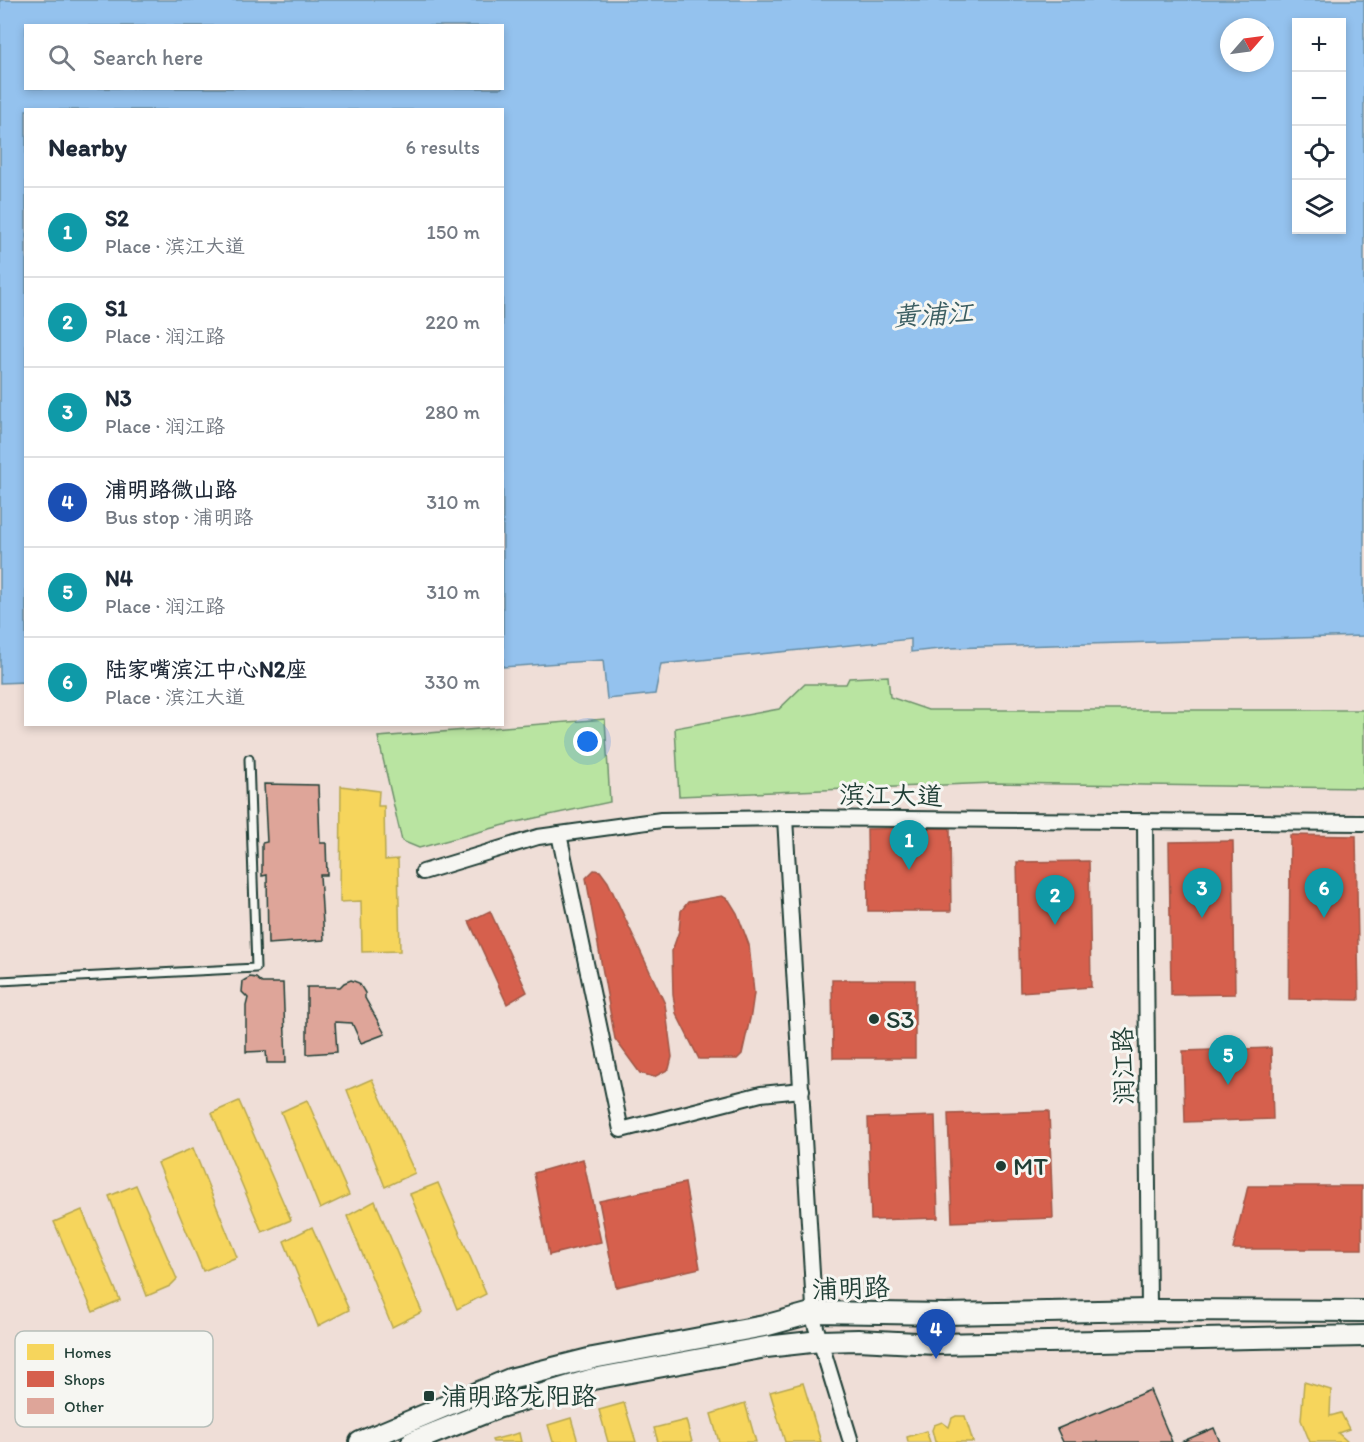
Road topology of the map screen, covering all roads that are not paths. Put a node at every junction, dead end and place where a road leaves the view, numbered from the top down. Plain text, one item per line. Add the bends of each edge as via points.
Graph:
1 (249, 759) dead end
2 (785, 818) junction
3 (1145, 822) junction
4 (1364, 823) edge
5 (559, 834) junction
6 (423, 872) dead end
7 (0, 981) edge
8 (802, 1090) junction
9 (1149, 1310) junction
10 (1364, 1311) edge
11 (817, 1326) junction
12 (1364, 1336) edge
13 (360, 1442) edge
14 (412, 1442) edge
15 (851, 1442) edge

1 - 7 lane via 256,968
2 - 3 street, 滨江大道
2 - 5 street, 滨江大道 via 661,820
2 - 8 street
3 - 4 street, 滨江大道
3 - 9 street, 润江路
5 - 6 street, 滨江大道
5 - 8 street via 621,1130 761,1094
8 - 11 street
9 - 10 main road, 浦明路
9 - 11 main road, 浦明路 via 945,1314
11 - 12 main road, 浦明路 via 858,1340 936,1344
11 - 13 main road, 浦明路 via 764,1326 510,1378
11 - 14 main road, 浦明路 via 766,1347 592,1379 497,1408
11 - 15 street

